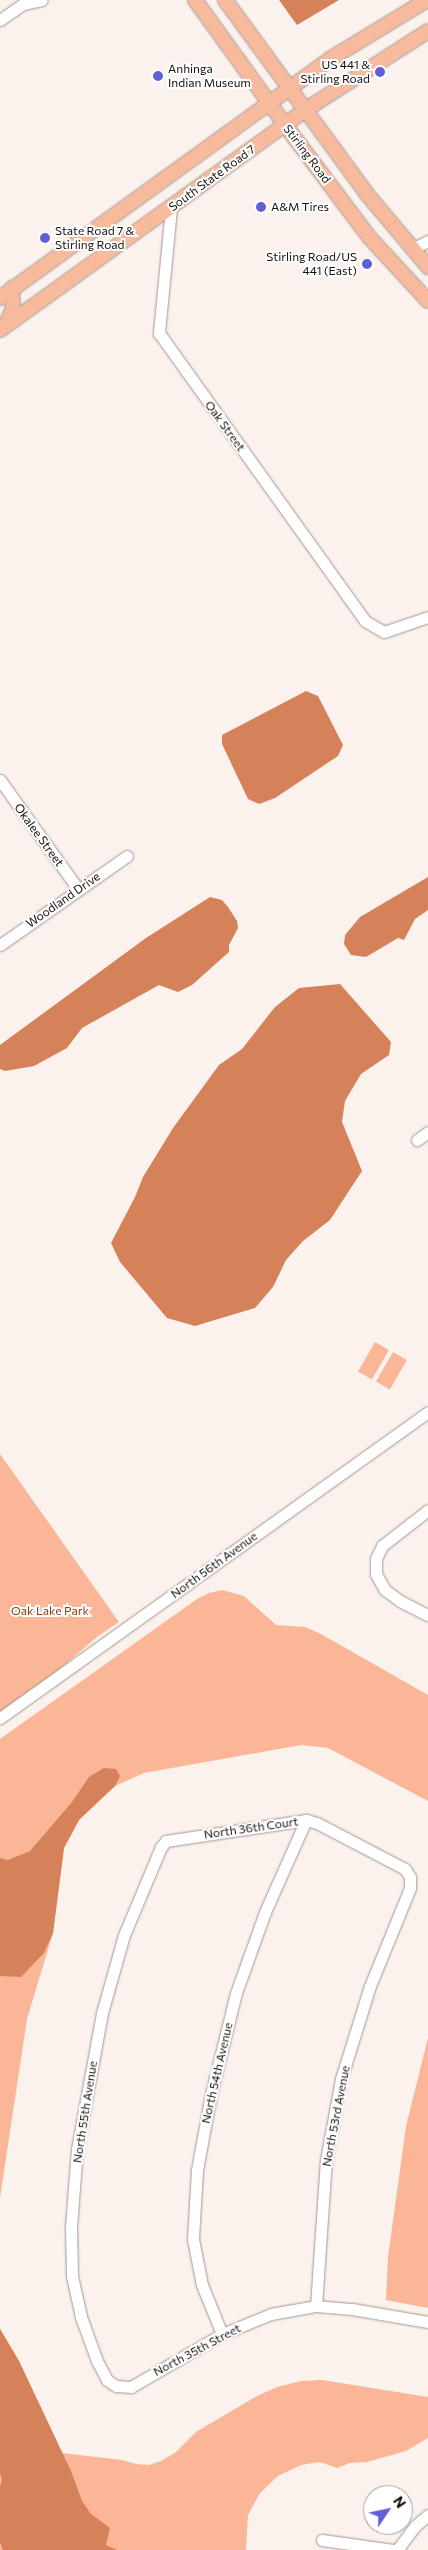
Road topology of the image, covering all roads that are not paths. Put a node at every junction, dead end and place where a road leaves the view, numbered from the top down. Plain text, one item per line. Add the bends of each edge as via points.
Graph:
1 (42, 0) edge
2 (195, 0) edge
3 (225, 0) edge
4 (427, 0) edge
5 (0, 20) edge
6 (428, 31) edge
7 (289, 88) junction
8 (269, 103) junction
9 (305, 110) junction
10 (285, 125) junction
11 (171, 208) junction
12 (428, 241) edge
13 (412, 249) junction
14 (428, 267) edge
15 (12, 288) junction
16 (0, 298) edge
17 (428, 301) edge
18 (2, 328) edge
19 (428, 618) edge
20 (0, 780) edge
21 (127, 856) dead end
22 (78, 889) junction
23 (0, 946) edge
24 (428, 1132) edge
25 (417, 1140) dead end
26 (428, 1412) edge
27 (428, 1510) edge
28 (428, 1615) edge
29 (0, 1718) edge
30 (306, 1820) junction
31 (166, 1841) joint
32 (410, 1877) joint
33 (316, 2306) junction
34 (428, 2322) edge
35 (222, 2334) junction
36 (116, 2386) joint
37 (428, 2515) edge
38 (322, 2540) dead end
39 (395, 2550) edge

1 - 5 street via 23,4
2 - 8 main road, Stirling Road
3 - 7 main road, Stirling Road
4 - 7 main road
6 - 9 main road, South State Road 7
7 - 8 main road
7 - 9 main road, Stirling Road
8 - 10 main road, Stirling Road
8 - 15 main road
9 - 10 main road, South State Road 7
9 - 13 main road, Stirling Road
10 - 11 main road, South State Road 7
10 - 17 main road, Stirling Road via 369,237
11 - 18 main road, South State Road 7
11 - 19 street, Oak Street via 159,334 365,621 384,632
12 - 13 street
13 - 14 main road, Stirling Road
15 - 16 main road
15 - 18 main road via 13,309
20 - 22 street, Okalee Street
21 - 22 street, Woodland Drive
22 - 23 street, Woodland Drive
24 - 25 street
26 - 29 street, North 56th Avenue
27 - 28 street via 382,1546 376,1559 376,1574 385,1590
30 - 31 street, North 36th Court
30 - 32 street, North 36th Court via 405,1869
30 - 35 street, North 54th Avenue via 272,1894 236,1993 211,2094 197,2170 193,2239 202,2285
31 - 36 street, North 55th Avenue via 124,1935 102,2013 77,2149 71,2227 72,2276 81,2317 97,2361 107,2380
32 - 33 street, North 53rd Avenue via 410,1888 370,1986 341,2079 326,2160
33 - 34 street, North 35th Street
33 - 35 street, North 35th Street via 271,2314
35 - 36 street, North 35th Street via 130,2387
37 - 39 street
38 - 39 street

